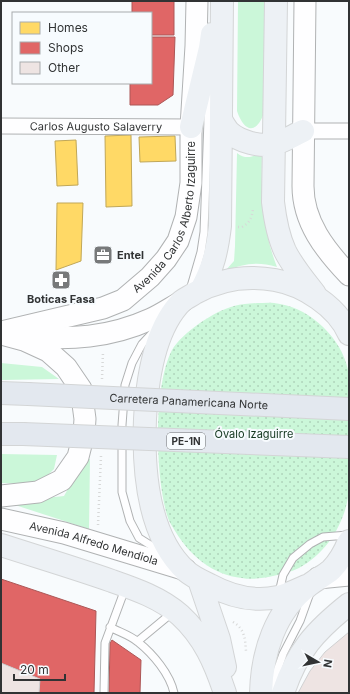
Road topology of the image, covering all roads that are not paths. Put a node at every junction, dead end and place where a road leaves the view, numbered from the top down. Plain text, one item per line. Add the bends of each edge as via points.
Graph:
1 (196, 1) edge
2 (216, 1) edge
3 (222, 1) edge
4 (276, 1) edge
5 (305, 1) edge
6 (210, 48) junction
7 (221, 119) junction
8 (1, 126) edge
9 (191, 126) junction
10 (349, 131) edge
11 (303, 132) junction
12 (274, 144) junction
13 (349, 275) edge
14 (190, 296) junction
15 (340, 316) edge
16 (1, 333) edge
17 (1, 393) edge
18 (349, 409) edge
19 (1, 434) edge
20 (349, 447) edge
21 (1, 496) edge
22 (1, 519) edge
23 (349, 535) edge
24 (349, 541) edge
25 (1, 546) edge
26 (188, 571) junction
27 (327, 576) edge
28 (126, 586) junction
29 (278, 597) junction
30 (349, 604) edge
31 (174, 610) junction
32 (110, 628) junction
33 (138, 642) junction
34 (104, 693) edge
35 (174, 693) edge
36 (226, 693) edge
37 (261, 693) edge
38 (270, 693) edge
39 (283, 693) edge

1 - 9 street, Avenida Carlos Alberto Izaguirre
2 - 6 main road
3 - 7 main road
4 - 12 main road
5 - 11 street
6 - 9 main road
6 - 14 lane via 204,232
7 - 12 main road via 230,133 241,140
7 - 14 main road via 218,241 210,273
8 - 9 street, Carlos Augusto Salaverry
9 - 16 street, Avenida Carlos Alberto Izaguirre via 191,183 186,217 178,241 150,277 123,300 104,308
10 - 11 street
11 - 12 main road
11 - 13 street via 303,193 308,217 312,228 326,248
12 - 15 main road via 273,202 276,226 285,251 297,271
14 - 15 main road via 220,282 262,278 302,289
14 - 16 street via 152,319 111,333 78,338
14 - 26 main road via 168,320 156,351 146,394 145,457 151,503 159,529 165,543
16 - 21 street via 24,340 48,352 66,367 81,389 85,419 78,457 62,480 38,492
17 - 18 highway, Carretera Panamericana Norte, bridge
19 - 20 highway, PE-1N, bridge
22 - 26 street, Avenida Alfredo Mendiola via 64,533
23 - 29 lane via 323,537 293,558 283,575
24 - 27 main road
25 - 28 main road
26 - 29 main road via 224,593 250,598
26 - 36 main road via 219,639 224,661
27 - 29 main road
27 - 37 main road via 286,608 277,623 263,667
27 - 38 lane via 283,654
28 - 31 main road
28 - 32 lane
30 - 39 main road via 309,641 294,664
31 - 33 lane
31 - 36 main road via 207,648
32 - 33 lane
32 - 34 lane via 105,643
33 - 35 lane via 159,664

